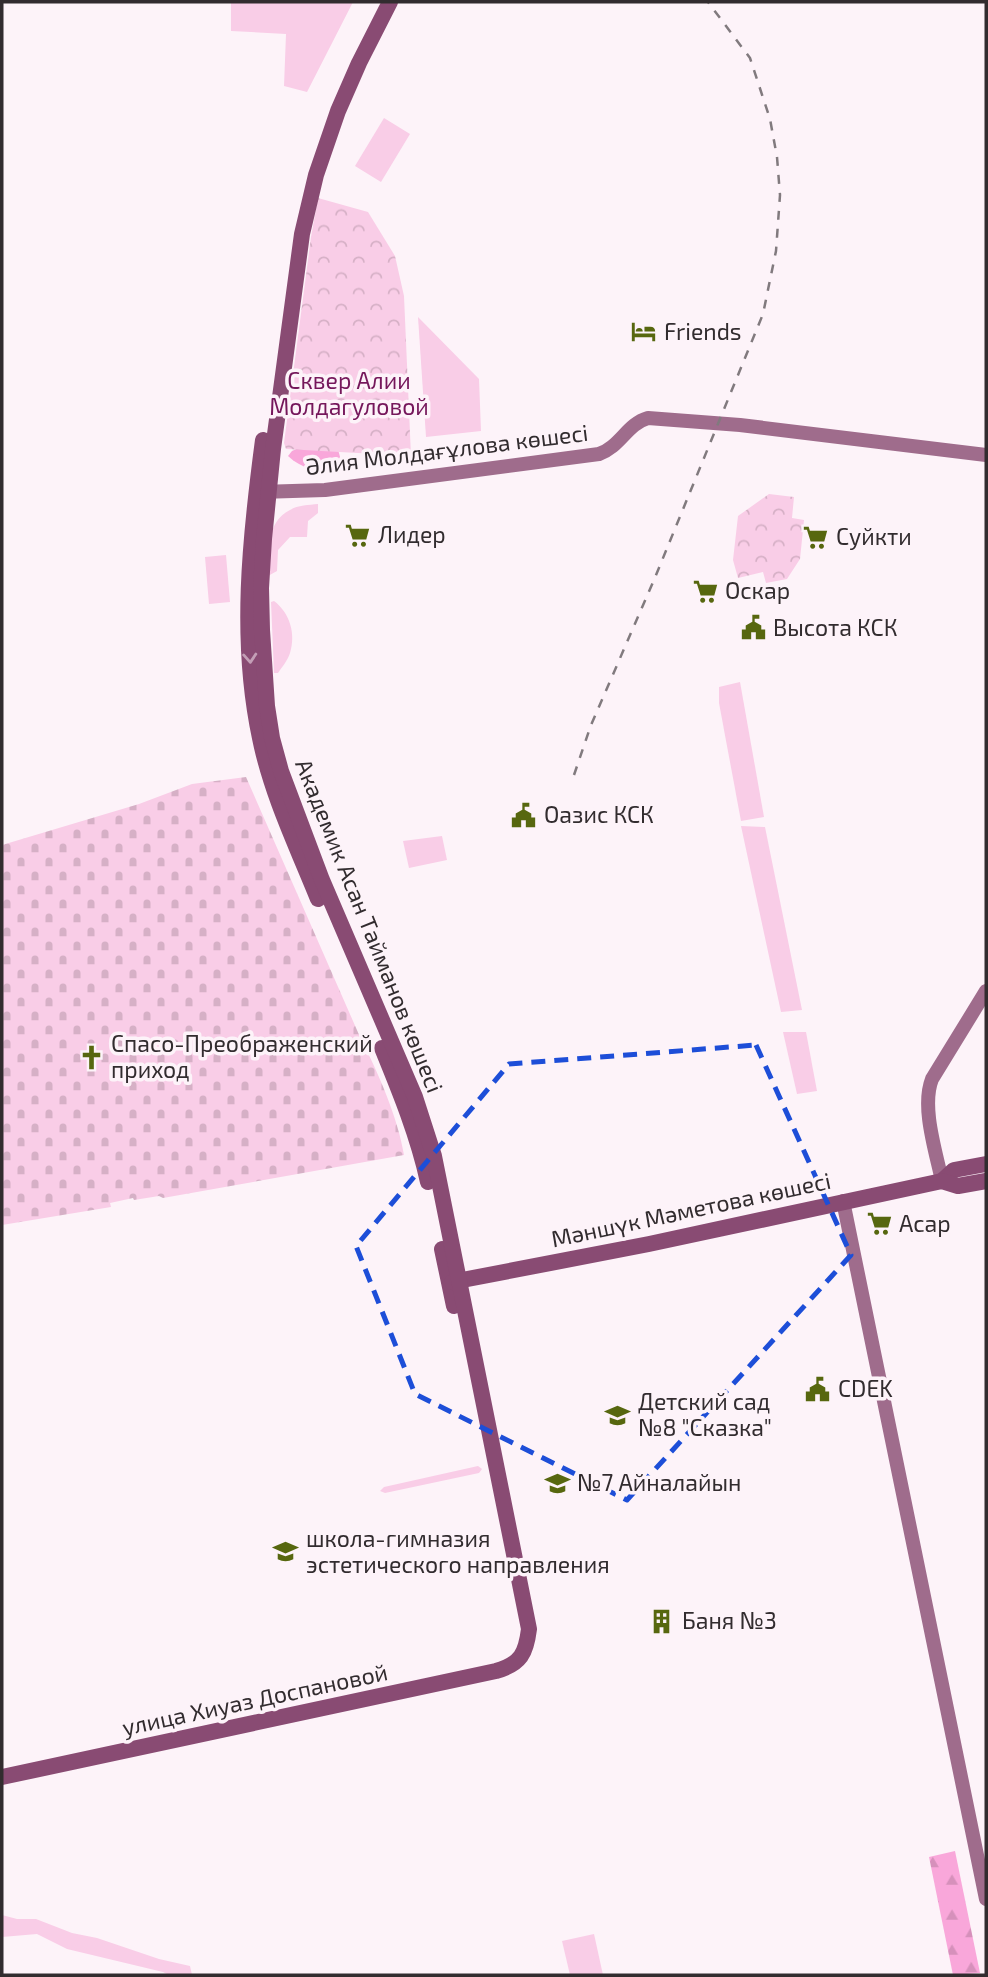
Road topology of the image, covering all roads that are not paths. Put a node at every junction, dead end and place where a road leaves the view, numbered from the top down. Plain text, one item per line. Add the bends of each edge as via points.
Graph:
1 (379, 2) edge
2 (390, 2) edge
3 (986, 455) edge
4 (263, 492) junction
5 (986, 991) edge
6 (986, 1164) edge
7 (942, 1181) junction
8 (986, 1181) edge
9 (843, 1201) junction
10 (455, 1281) junction
11 (514, 1658) junction
12 (2, 1770) edge
13 (2, 1777) edge
14 (986, 1899) edge

1 - 4 main road, Академик Асан Тайманов көшесі via 329,108 299,202 273,372
2 - 4 main road, Академик Асан Тайманов көшесі via 338,111 311,194
3 - 4 main road, Әлия Молдағұлова көшесі via 648,418 599,454 326,490
4 - 10 main road, Академик Асан Тайманов көшесі via 262,630 272,738 293,806 404,1100
5 - 7 main road via 928,1088
6 - 7 main road, Мәншүк Мәметова көшесі via 954,1170
7 - 8 main road, Мәншүк Мәметова көшесі via 958,1186
7 - 9 main road, Мәншүк Мәметова көшесі
9 - 10 main road, Мәншүк Мәметова көшесі
9 - 14 main road
10 - 11 main road, Академик Асан Тайманов көшесі via 521,1631
11 - 12 main road, улица Хиуаз Доспановой
11 - 13 main road, улица Хиуаз Доспановой via 507,1668 496,1671

